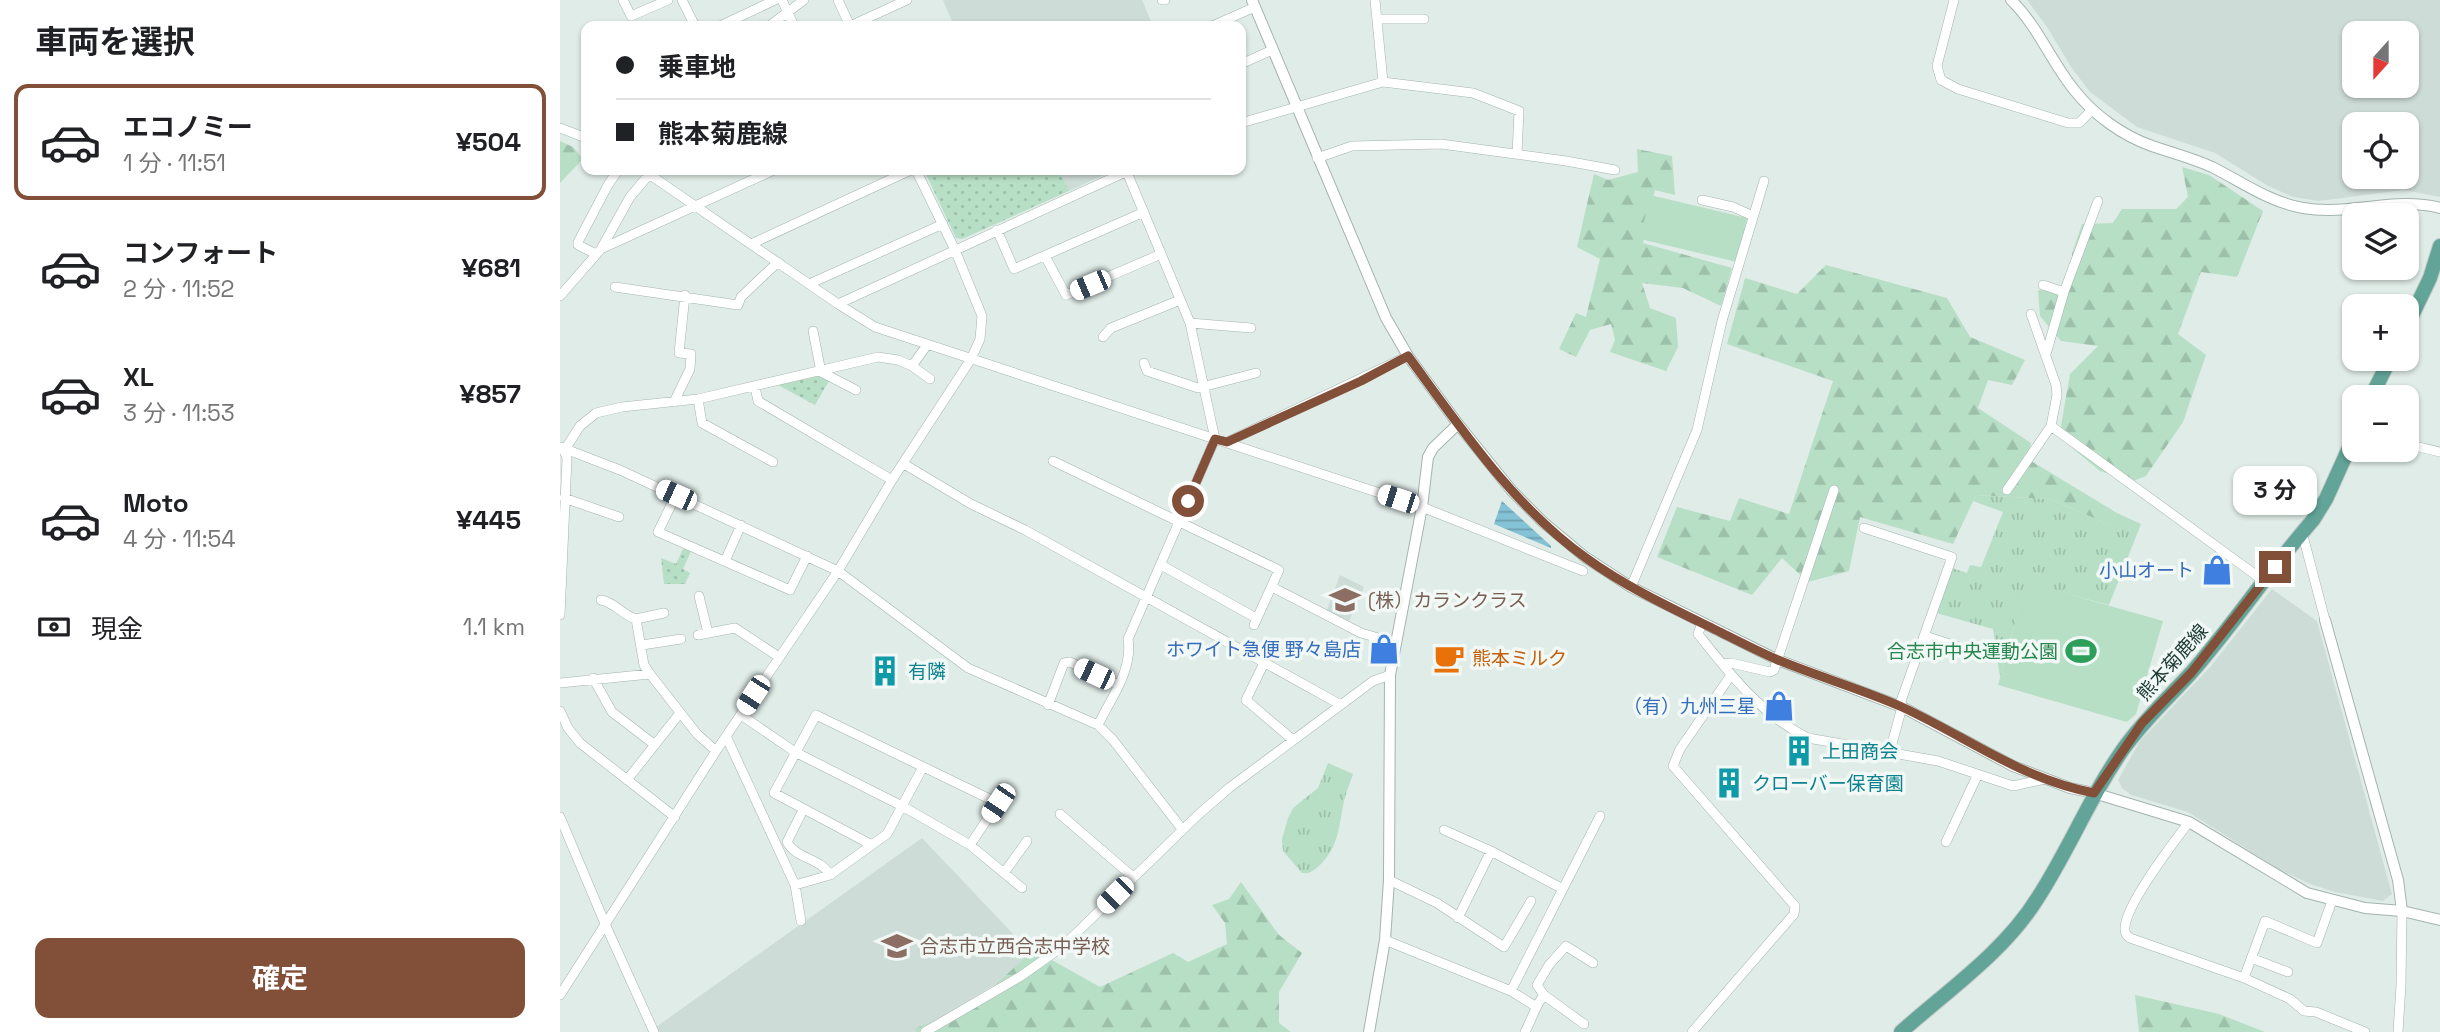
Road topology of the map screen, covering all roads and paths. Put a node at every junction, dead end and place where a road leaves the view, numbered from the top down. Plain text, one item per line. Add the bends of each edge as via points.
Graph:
1 (623, 0) edge
2 (668, 0) edge
3 (682, 0) edge
4 (775, 0) edge
5 (782, 0) edge
6 (804, 0) edge
7 (838, 0) edge
8 (907, 0) edge
9 (1375, 0) edge
10 (1954, 0) edge
11 (2011, 0) edge
12 (1253, 4) edge
13 (788, 13) junction
14 (1377, 19) junction
15 (1424, 19) dead end
16 (692, 21) edge
17 (731, 21) edge
18 (776, 21) edge
19 (792, 21) edge
20 (848, 21) edge
21 (861, 21) edge
22 (1221, 21) edge
23 (1272, 50) junction
24 (1246, 62) edge
25 (1383, 82) junction
26 (1296, 108) junction
27 (2092, 110) junction
28 (1246, 122) edge
29 (560, 128) edge
30 (581, 136) edge
31 (1517, 154) junction
32 (1317, 158) junction
33 (1615, 170) dead end
34 (615, 175) edge
35 (645, 175) edge
36 (653, 175) edge
37 (757, 175) edge
38 (903, 175) edge
39 (917, 175) edge
40 (1117, 175) edge
41 (1130, 175) edge
42 (1764, 181) dead end
43 (1702, 200) dead end
44 (2098, 201) dead end
45 (696, 206) junction
46 (2440, 208) edge
47 (1144, 212) junction
48 (1753, 216) junction
49 (943, 224) junction
50 (997, 230) junction
51 (751, 244) junction
52 (2440, 246) edge
53 (955, 250) junction
54 (598, 251) junction
55 (1161, 254) junction
56 (1045, 256) junction
57 (778, 262) junction
58 (809, 284) junction
59 (2043, 285) dead end
60 (615, 287) dead end
61 (2064, 292) junction
62 (685, 295) junction
63 (560, 296) edge
64 (1180, 300) junction
65 (2419, 301) edge
66 (838, 304) junction
67 (2031, 314) dead end
68 (1190, 323) junction
69 (1251, 328) dead end
70 (813, 331) dead end
71 (1103, 337) dead end
72 (927, 345) junction
73 (1408, 356) junction
74 (2046, 356) junction
75 (971, 359) junction
76 (1144, 363) dead end
77 (912, 366) junction
78 (821, 372) junction
79 (1256, 373) dead end
80 (930, 379) dead end
81 (755, 387) junction
82 (1203, 387) junction
83 (856, 390) dead end
84 (698, 399) junction
85 (674, 402) junction
86 (1458, 424) junction
87 (2051, 426) junction
88 (1215, 439) junction
89 (1227, 442) junction
90 (2419, 447) edge
91 (562, 449) edge
92 (2440, 452) edge
93 (1053, 461) dead end
94 (773, 462) dead end
95 (2343, 462) edge
96 (904, 464) junction
97 (892, 480) junction
98 (2007, 489) dead end
99 (1834, 490) dead end
100 (676, 495) junction
101 (564, 498) junction
102 (1422, 507) junction
103 (562, 516) edge
104 (619, 517) dead end
105 (1180, 522) junction
106 (741, 525) junction
107 (1864, 528) dead end
108 (2302, 532) junction
109 (807, 556) junction
110 (725, 561) junction
111 (1161, 565) junction
112 (838, 571) junction
113 (1583, 571) dead end
114 (2264, 581) junction
115 (1272, 587) junction
116 (1631, 587) junction
117 (699, 596) dead end
118 (1147, 598) junction
119 (601, 600) dead end
120 (664, 613) dead end
121 (560, 615) edge
122 (636, 619) junction
123 (2325, 620) joint
124 (1702, 623) junction
125 (708, 633) junction
126 (698, 635) dead end
127 (1925, 636) junction
128 (681, 639) dead end
129 (1396, 643) junction
130 (642, 645) junction
131 (1987, 656) dead end
132 (779, 657) junction
133 (1778, 660) junction
134 (1264, 663) junction
135 (1723, 664) junction
136 (650, 674) junction
137 (1390, 675) junction
138 (1731, 675) junction
139 (593, 678) junction
140 (560, 683) edge
141 (1118, 685) junction
142 (1048, 705) junction
143 (1341, 705) junction
144 (1902, 707) junction
145 (560, 711) edge
146 (680, 713) junction
147 (741, 715) junction
148 (1098, 725) junction
149 (726, 736) junction
150 (1293, 740) junction
151 (654, 745) junction
152 (716, 751) junction
153 (795, 751) junction
154 (1890, 751) junction
155 (923, 767) junction
156 (1978, 774) junction
157 (2045, 779) junction
158 (628, 780) junction
159 (2094, 793) junction
160 (902, 806) junction
161 (803, 810) junction
162 (1060, 814) dead end
163 (1600, 816) dead end
164 (560, 817) edge
165 (675, 817) junction
166 (2189, 821) junction
167 (1182, 829) junction
168 (1444, 830) dead end
169 (1027, 841) dead end
170 (1946, 842) dead end
171 (870, 844) junction
172 (970, 845) junction
173 (1491, 851) junction
174 (1004, 873) junction
175 (830, 875) junction
176 (1133, 877) junction
177 (1390, 880) junction
178 (794, 885) junction
179 (1022, 888) dead end
180 (1561, 888) junction
181 (1531, 901) dead end
182 (2332, 901) junction
183 (2402, 911) junction
184 (1458, 918) junction
185 (2440, 920) edge
186 (801, 921) dead end
187 (606, 926) junction
188 (1385, 940) junction
189 (2251, 958) junction
190 (1593, 963) dead end
191 (2288, 972) dead end
192 (2244, 978) junction
193 (1511, 991) junction
194 (560, 995) edge
195 (1544, 995) junction
196 (1535, 1006) junction
197 (1584, 1024) dead end
198 (1908, 1030) edge
199 (654, 1032) edge
200 (925, 1032) edge
201 (1369, 1032) edge
202 (1525, 1032) edge
203 (1692, 1032) edge
204 (2365, 1032) edge
205 (2398, 1032) edge

1 - 2 street via 631,16
3 - 16 street
4 - 17 street
5 - 13 street
6 - 13 street
7 - 20 street
8 - 21 street
9 - 14 street
10 - 27 street via 1937,66 1941,80 2068,124 2079,123
11 - 27 street
12 - 22 street
12 - 23 street
13 - 18 street
13 - 19 street
14 - 15 street
14 - 25 street
23 - 24 street
23 - 26 street
25 - 26 street
25 - 31 street via 1473,93 1519,111
26 - 28 street
26 - 32 street
27 - 46 street via 2133,137 2193,159 2285,203 2337,211 2411,202
29 - 30 street
31 - 32 street via 1441,144 1352,146
31 - 33 street
32 - 73 street via 1386,318
34 - 54 street via 578,242
35 - 54 street
36 - 45 street
37 - 45 street
38 - 51 street
39 - 49 street
40 - 50 street
41 - 47 street
42 - 48 street
43 - 48 street
44 - 61 street
45 - 51 street
45 - 54 street
47 - 55 street
47 - 56 street
48 - 116 street via 1697,430
49 - 53 street
49 - 58 street
50 - 53 street
50 - 56 street via 1014,269
51 - 57 street
52 - 65 main road
53 - 66 street
53 - 75 street via 982,316 980,339
54 - 63 street
55 - 56 street via 1066,295
55 - 64 street
57 - 58 street
57 - 62 street via 738,305
58 - 66 street
59 - 61 street
60 - 62 street
61 - 74 street
62 - 85 street via 679,353 691,354 690,369
64 - 68 street
64 - 71 street via 1111,328
66 - 72 street via 875,327
67 - 74 street
68 - 69 street
68 - 82 street
70 - 78 street
72 - 75 street
72 - 77 street
73 - 86 street
73 - 89 street
74 - 87 street via 2057,396
75 - 88 street
75 - 96 street
76 - 82 street via 1147,371
77 - 78 street via 878,357
77 - 80 street
78 - 81 street
78 - 83 street
79 - 82 street
81 - 84 street
81 - 97 street via 758,401
82 - 88 street
84 - 85 street
84 - 94 street via 702,423
85 - 91 street via 596,412
86 - 102 street via 1428,457
86 - 116 street via 1542,522
87 - 98 street
87 - 114 street
88 - 89 street
88 - 105 street
89 - 102 street
90 - 92 street
91 - 100 street
91 - 101 street via 567,458
93 - 105 street
95 - 108 main road, 熊本菊鹿線 via 2326,499
96 - 97 street
96 - 118 street
97 - 112 street
99 - 133 street
100 - 106 street
100 - 110 street via 658,532
101 - 103 street
101 - 104 street
102 - 113 street
102 - 129 street
103 - 121 street
105 - 111 street
105 - 115 street via 1279,570
106 - 109 street
106 - 110 street
107 - 127 street via 1952,557
108 - 114 main road, 熊本菊鹿線
108 - 123 street
109 - 110 street via 790,590
109 - 112 street
111 - 115 street via 1255,622
111 - 118 street
112 - 132 street
112 - 142 street via 968,668
114 - 159 main road, 熊本菊鹿線 via 2191,673 2142,723
115 - 129 street via 1361,633
116 - 124 street
117 - 125 street
118 - 134 street
118 - 141 street via 1128,639 1128,665
119 - 122 street
120 - 122 street
122 - 130 street
123 - 183 street via 2398,880
124 - 133 street
124 - 135 street via 1698,634
125 - 126 street
125 - 132 street via 735,628
127 - 131 street
127 - 144 street
128 - 130 street
129 - 137 street
130 - 136 street
132 - 147 street
133 - 135 street via 1770,672
133 - 144 street
134 - 143 street
134 - 150 street via 1246,700
135 - 138 street
136 - 139 street
136 - 146 street
137 - 143 street via 1373,681
137 - 177 street
138 - 154 street via 1757,703 1808,738
138 - 203 street via 1673,766 1795,906 1794,914
139 - 140 street
139 - 151 street via 612,712
141 - 142 street via 1065,663
141 - 148 street
142 - 148 street
143 - 150 street
144 - 154 street
144 - 157 street via 1983,752
145 - 158 street via 580,743
146 - 151 street
146 - 152 street
147 - 149 street
147 - 153 street
148 - 167 street
149 - 152 street
149 - 178 street
150 - 167 street
151 - 158 street
152 - 165 street
153 - 155 street via 816,715
153 - 160 street
153 - 161 street via 774,793
154 - 156 street
155 - 160 street
155 - 172 street via 998,803
156 - 157 street via 2013,786
156 - 170 street
157 - 159 street
158 - 165 street
159 - 166 street
159 - 198 main road, 熊本菊鹿線 via 2020,923
160 - 171 street via 887,834
160 - 172 street
161 - 171 street
161 - 175 street via 787,842 791,850 827,868
162 - 176 street
163 - 180 street
164 - 187 street
165 - 187 street
166 - 182 street via 2276,876
166 - 192 street via 2148,879 2131,911 2126,934
167 - 176 street
168 - 173 street
169 - 174 street
171 - 175 street
172 - 174 street
173 - 180 street
173 - 184 street
174 - 179 street
175 - 178 street
176 - 200 street via 1062,947
177 - 184 street
177 - 188 street
178 - 186 street
180 - 193 street
181 - 184 street via 1504,947
182 - 183 street
182 - 189 street via 2317,943 2265,921
183 - 185 street
183 - 205 street
187 - 194 street
187 - 199 street
188 - 193 street
188 - 201 street
189 - 191 street
189 - 192 street
190 - 195 street via 1566,946 1537,985
192 - 204 street via 2290,999 2304,1011
193 - 196 street
195 - 196 street
195 - 197 street
196 - 202 street

